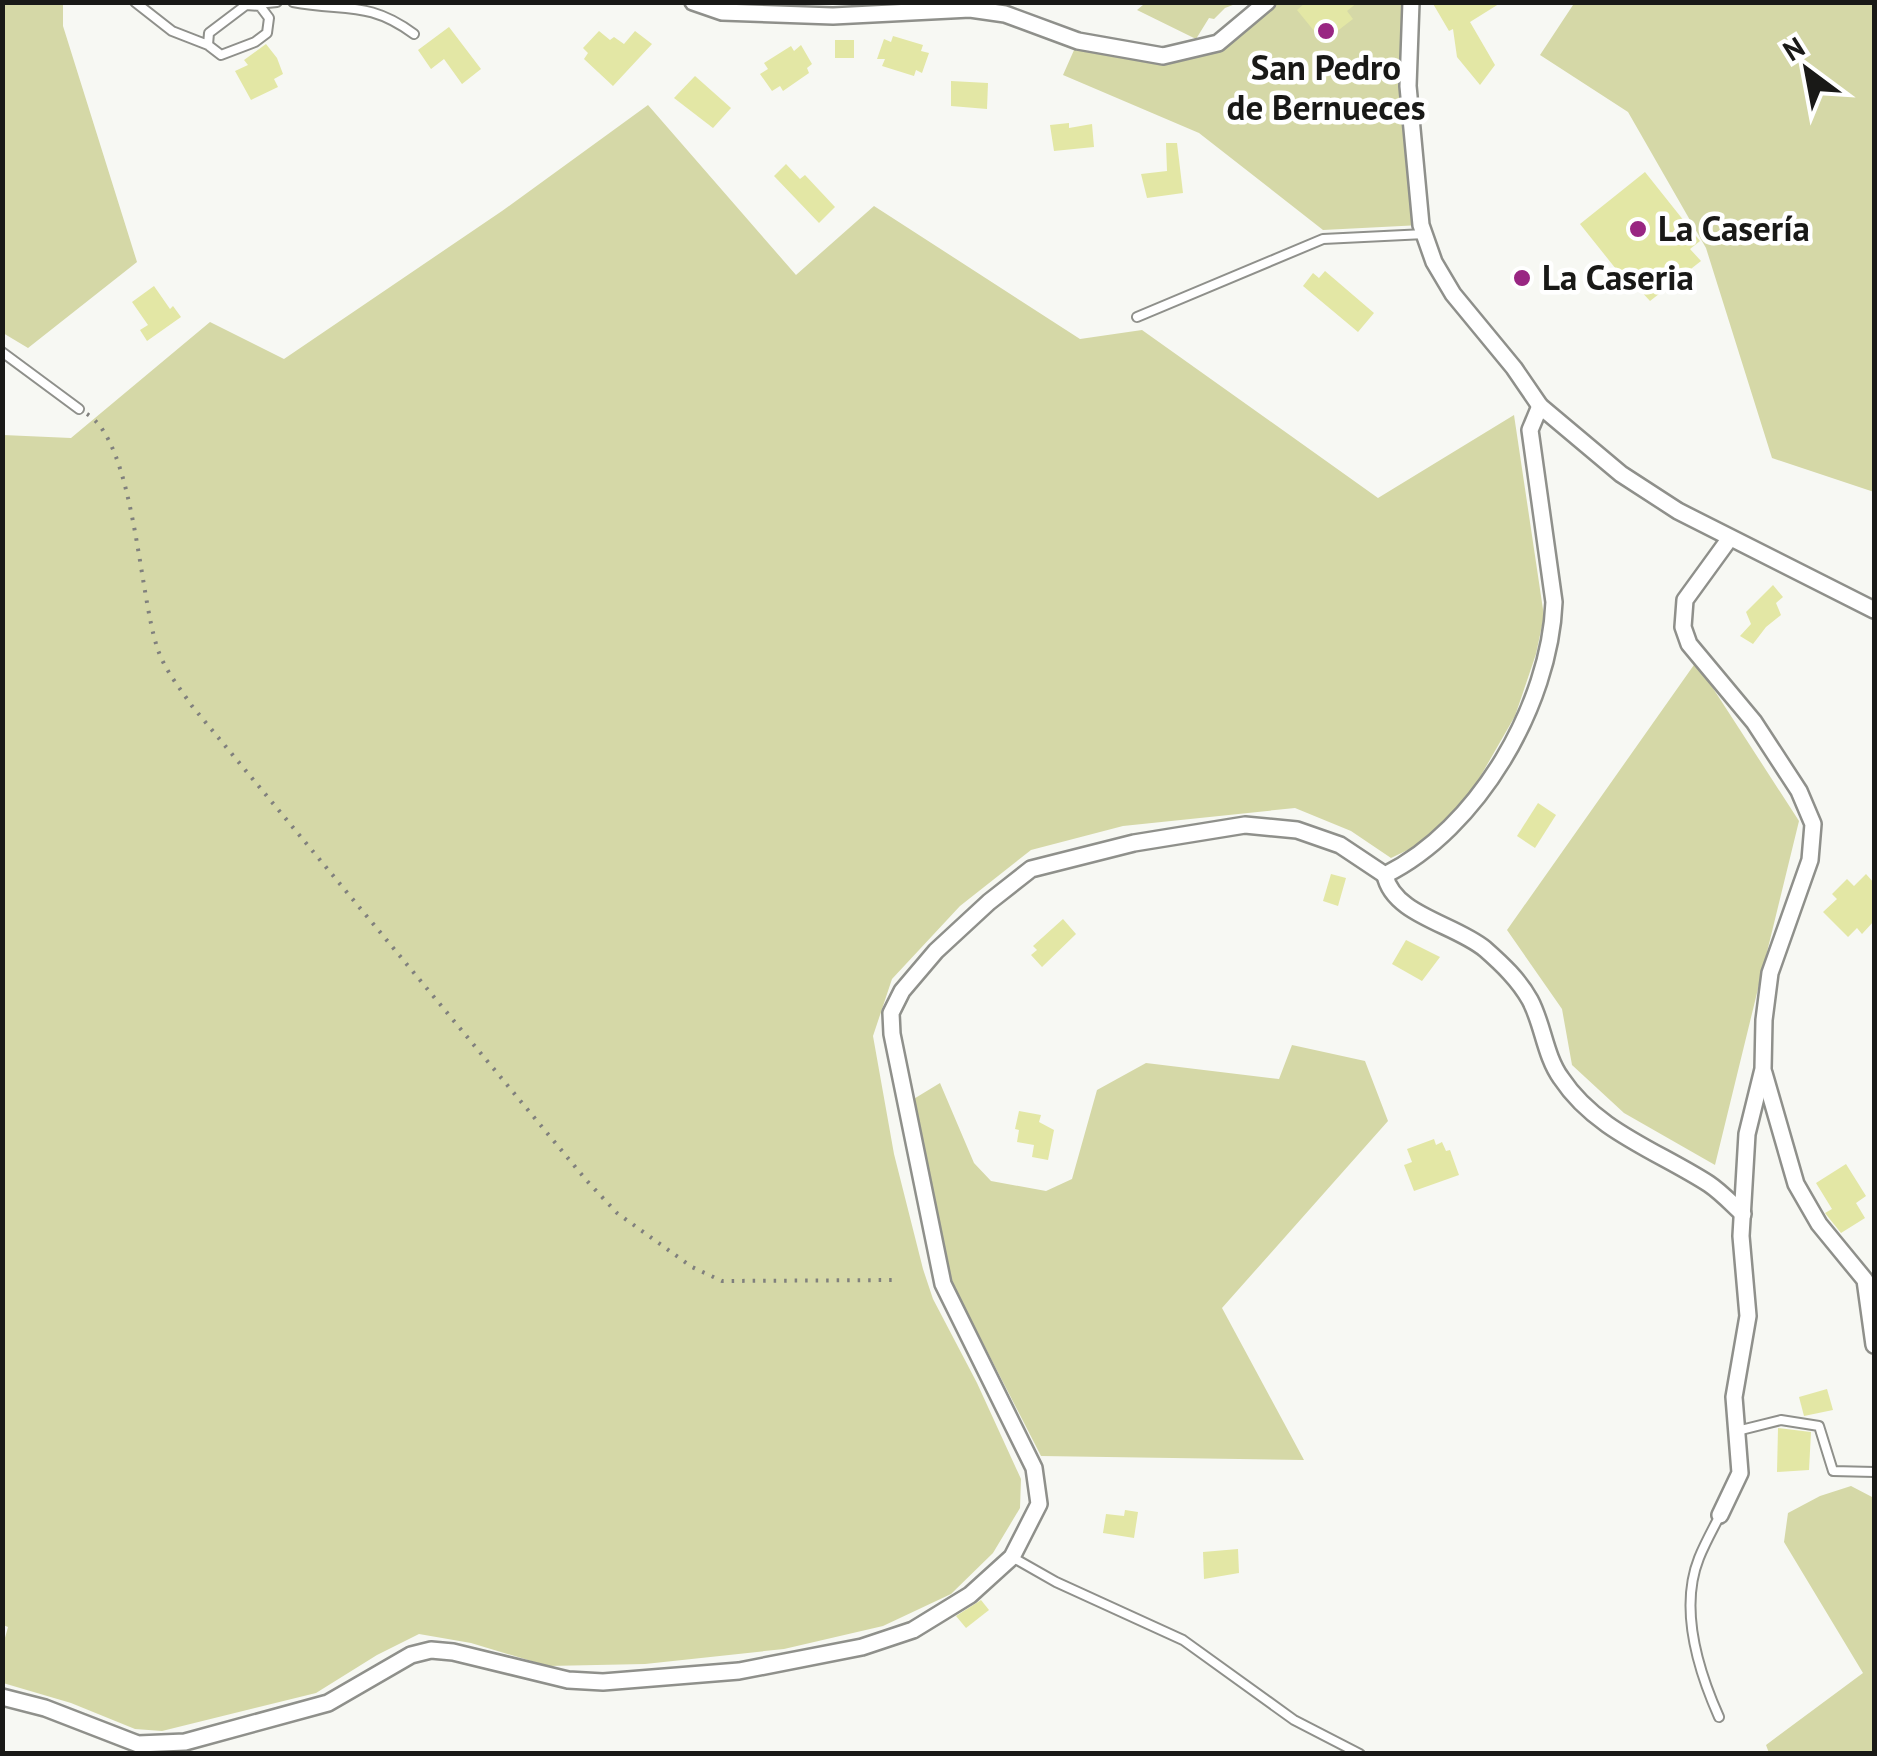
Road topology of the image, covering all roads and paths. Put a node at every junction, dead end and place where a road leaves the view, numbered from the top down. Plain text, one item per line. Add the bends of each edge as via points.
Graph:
1 (135, 2) edge
2 (277, 2) edge
3 (293, 2) edge
4 (693, 2) edge
5 (1268, 2) edge
6 (1411, 2) edge
7 (258, 4) edge
8 (414, 34) dead end
9 (208, 46) junction
10 (1424, 234) junction
11 (1137, 317) dead end
12 (2, 352) edge
13 (1540, 406) junction
14 (79, 408) joint
15 (1730, 538) junction
16 (1874, 610) edge
17 (1385, 875) junction
18 (1763, 1069) junction
19 (1743, 1214) junction
20 (899, 1280) dead end
21 (1874, 1345) edge
22 (1737, 1431) junction
23 (1874, 1472) edge
24 (1720, 1515) joint
25 (1012, 1557) junction
26 (2, 1697) edge
27 (1719, 1718) dead end
28 (1360, 1754) edge

1 - 9 lane via 172,31
2 - 7 lane
3 - 8 lane via 366,8 392,16
4 - 5 street via 722,12 832,16 970,10 1004,14 1078,41 1163,56 1218,43
6 - 10 street via 1408,86
7 - 9 lane via 228,16 209,33
7 - 9 lane via 268,18 266,33 220,55
10 - 11 lane via 1323,239
10 - 13 street via 1453,294
12 - 14 lane
13 - 15 street via 1621,474
13 - 17 street via 1530,430 1554,602 1542,675 1490,783 1430,846
14 - 20 path via 98,421 118,457 165,666 617,1213 692,1268 722,1281
15 - 16 street
15 - 18 street via 1685,600 1684,626 1690,644 1754,722 1813,824 1810,860 1770,974
17 - 19 street via 1402,905 1469,936 1506,967 1530,1000 1560,1077 1585,1104 1614,1130 1711,1185
17 - 25 street via 1340,844 1297,830 1245,825 1134,844 1031,869 936,951 902,991 891,1013 892,1034 943,1284 1034,1468 1038,1504
18 - 19 street via 1747,1134
18 - 21 street via 1796,1184 1865,1280
19 - 22 street via 1748,1316 1734,1397
22 - 23 lane via 1781,1420 1819,1426 1833,1472
22 - 24 street via 1740,1473
24 - 27 lane via 1692,1588 1697,1659
25 - 26 street via 913,1630 862,1648 738,1671 568,1680 431,1650 410,1655 328,1703 170,1743 138,1744
25 - 28 lane via 1183,1640 1294,1720

